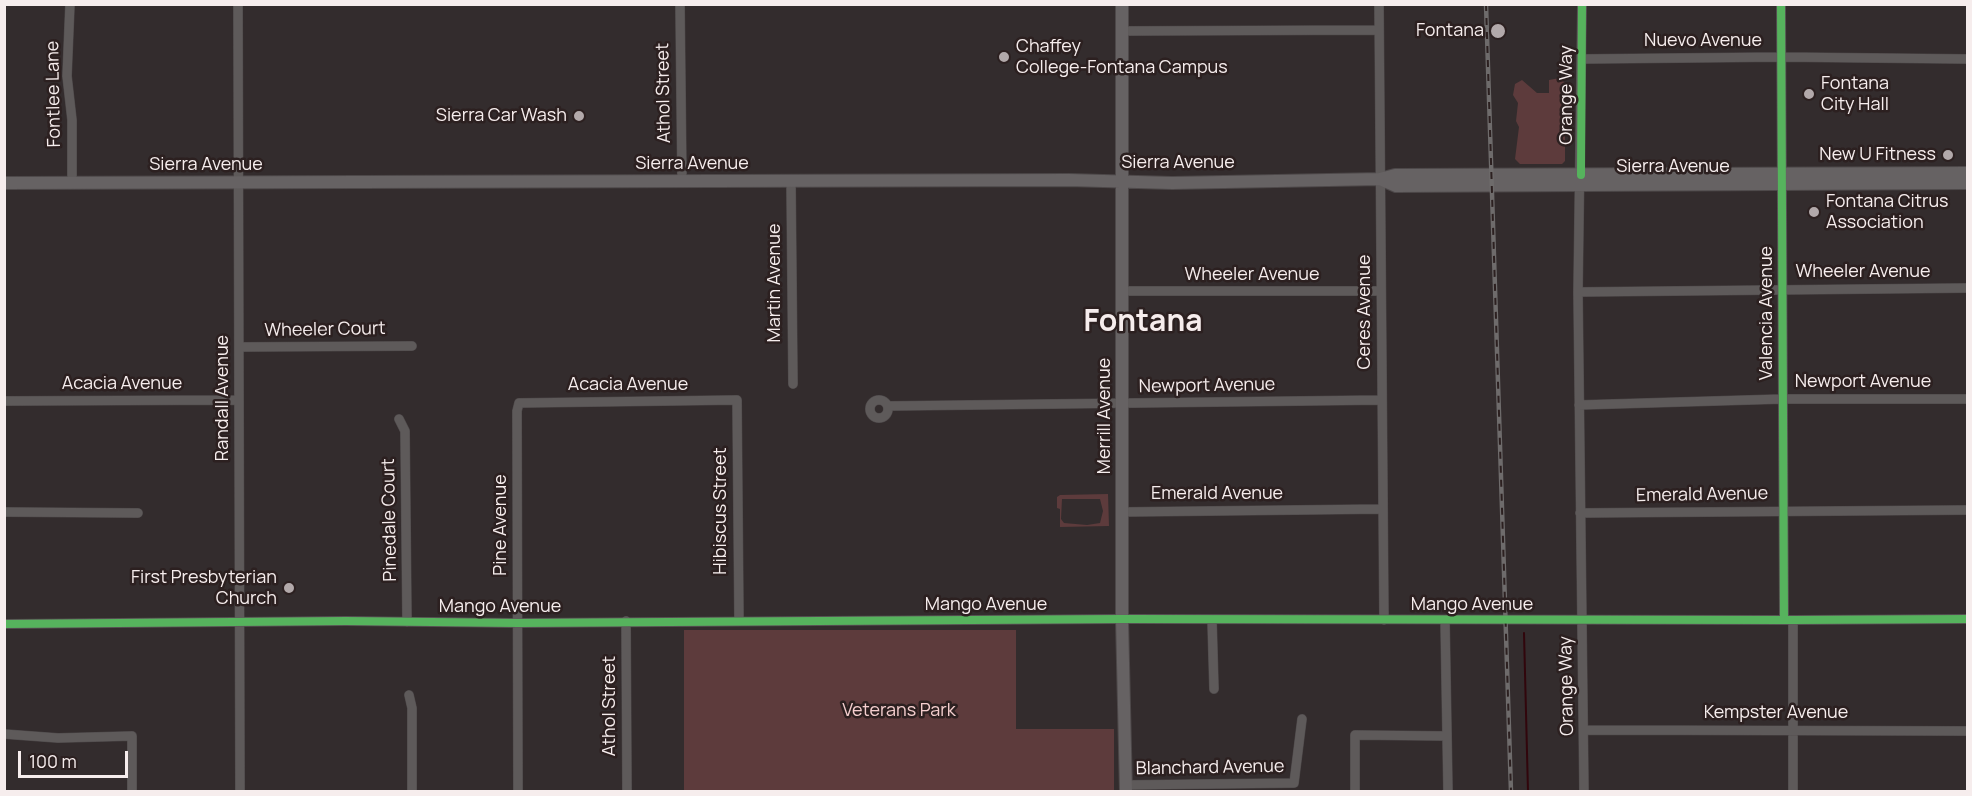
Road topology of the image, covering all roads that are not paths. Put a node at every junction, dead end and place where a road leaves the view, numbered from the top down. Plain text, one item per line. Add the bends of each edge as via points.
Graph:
1 (70, 4) edge
2 (238, 4) edge
3 (680, 4) edge
4 (1122, 4) edge
5 (1379, 4) edge
6 (1582, 4) edge
7 (1780, 4) edge
8 (1379, 30) junction
9 (1122, 31) junction
10 (1781, 57) junction
11 (1582, 59) junction
12 (1968, 59) edge
13 (1968, 173) edge
14 (1380, 179) junction
15 (1581, 180) junction
16 (1781, 180) junction
17 (791, 181) junction
18 (682, 182) junction
19 (1123, 182) junction
20 (4, 183) edge
21 (72, 183) junction
22 (238, 183) junction
23 (1968, 183) edge
24 (1968, 288) edge
25 (1782, 289) junction
26 (1122, 291) junction
27 (1381, 291) junction
28 (1578, 292) junction
29 (412, 346) dead end
30 (239, 347) junction
31 (793, 384) dead end
32 (1782, 399) junction
33 (1968, 399) edge
34 (239, 400) junction
35 (737, 400) joint
36 (1382, 400) junction
37 (4, 401) edge
38 (519, 403) joint
39 (1122, 403) junction
40 (1579, 405) junction
41 (888, 406) dead end
42 (399, 419) dead end
43 (1383, 510) junction
44 (1968, 510) edge
45 (1783, 511) junction
46 (4, 512) edge
47 (1122, 512) junction
48 (138, 513) dead end
49 (1580, 513) junction
50 (1968, 619) edge
51 (1122, 620) junction
52 (1212, 620) junction
53 (1384, 620) junction
54 (1445, 620) junction
55 (1581, 620) junction
56 (1788, 620) junction
57 (626, 621) junction
58 (739, 621) junction
59 (407, 622) junction
60 (239, 623) junction
61 (518, 623) junction
62 (4, 624) edge
63 (1214, 689) dead end
64 (409, 695) dead end
65 (1302, 719) dead end
66 (1792, 729) junction
67 (1584, 730) junction
68 (1968, 731) edge
69 (4, 734) edge
70 (1447, 736) junction
71 (1126, 789) edge
72 (132, 792) edge
73 (240, 792) edge
74 (412, 792) edge
75 (518, 792) edge
76 (627, 792) edge
77 (1355, 792) edge
78 (1448, 792) edge
79 (1584, 792) edge
80 (1792, 792) edge

1 - 21 street, Fontlee Lane
2 - 22 street, Randall Avenue
3 - 18 street, Athol Street
4 - 9 main road, Merrill Avenue
5 - 8 street, Ceres Avenue
6 - 11 street, Orange Way
7 - 10 street, Valencia Avenue
8 - 9 street
8 - 14 street, Ceres Avenue
9 - 19 main road, Merrill Avenue
10 - 11 street, Nuevo Avenue
10 - 12 street, Nuevo Avenue
10 - 16 street, Valencia Avenue
11 - 15 street, Orange Way
13 - 16 main road, Sierra Avenue
14 - 15 main road, Sierra Avenue via 1395,175
14 - 19 main road, Sierra Avenue
14 - 27 street, Ceres Avenue
15 - 16 main road, Sierra Avenue
15 - 28 street, Orange Way
16 - 23 main road, Sierra Avenue
16 - 25 street, Valencia Avenue
17 - 18 main road, Sierra Avenue
17 - 19 main road, Sierra Avenue
17 - 31 street, Martin Avenue
18 - 22 main road, Sierra Avenue
19 - 26 main road, Merrill Avenue
20 - 21 main road, Sierra Avenue
21 - 22 main road, Sierra Avenue
22 - 30 street, Randall Avenue
24 - 25 street, Wheeler Avenue
25 - 28 street, Wheeler Avenue
25 - 32 street, Valencia Avenue
26 - 27 street, Wheeler Avenue
26 - 39 main road, Merrill Avenue
27 - 36 street, Ceres Avenue
28 - 40 street, Orange Way
29 - 30 street, Wheeler Court
30 - 34 street, Randall Avenue
32 - 33 street, Newport Avenue
32 - 40 street, Newport Avenue
32 - 45 street, Valencia Avenue
34 - 37 street, Acacia Avenue
34 - 60 street, Randall Avenue
35 - 38 street, Acacia Avenue
35 - 58 street, Hibiscus Street
36 - 39 street, Newport Avenue
36 - 43 street, Ceres Avenue
38 - 61 street, Pine Avenue
39 - 41 street, Newport Avenue
39 - 47 main road, Merrill Avenue
40 - 49 street, Orange Way
42 - 59 street, Pinedale Court via 405,431
43 - 47 street, Emerald Avenue
43 - 53 street, Ceres Avenue
44 - 45 street, Emerald Avenue
45 - 49 street, Emerald Avenue
45 - 56 street, Valencia Avenue
46 - 48 street
47 - 51 main road, Merrill Avenue
49 - 55 street, Orange Way
50 - 56 street, Mango Avenue
51 - 52 street, Mango Avenue
51 - 58 street, Mango Avenue
51 - 71 main road, Merrill Avenue
52 - 53 street, Mango Avenue
52 - 63 street
53 - 54 street, Mango Avenue
54 - 55 street, Mango Avenue
54 - 70 street
55 - 56 street, Mango Avenue
55 - 67 street, Orange Way
56 - 66 street, Valencia Avenue
57 - 58 street, Mango Avenue
57 - 61 street, Mango Avenue
57 - 76 street, Athol Street
59 - 60 street, Mango Avenue
59 - 61 street, Mango Avenue
60 - 62 street, Mango Avenue
60 - 73 street, Randall Avenue
61 - 75 street, Pine Avenue
64 - 74 street
65 - 71 street, Blanchard Avenue via 1294,783
66 - 67 street, Kempster Avenue
66 - 68 street, Kempster Avenue
66 - 80 street, Valencia Avenue
67 - 79 street, Orange Way
69 - 72 street via 58,738 132,736
70 - 77 street via 1355,735
70 - 78 street

